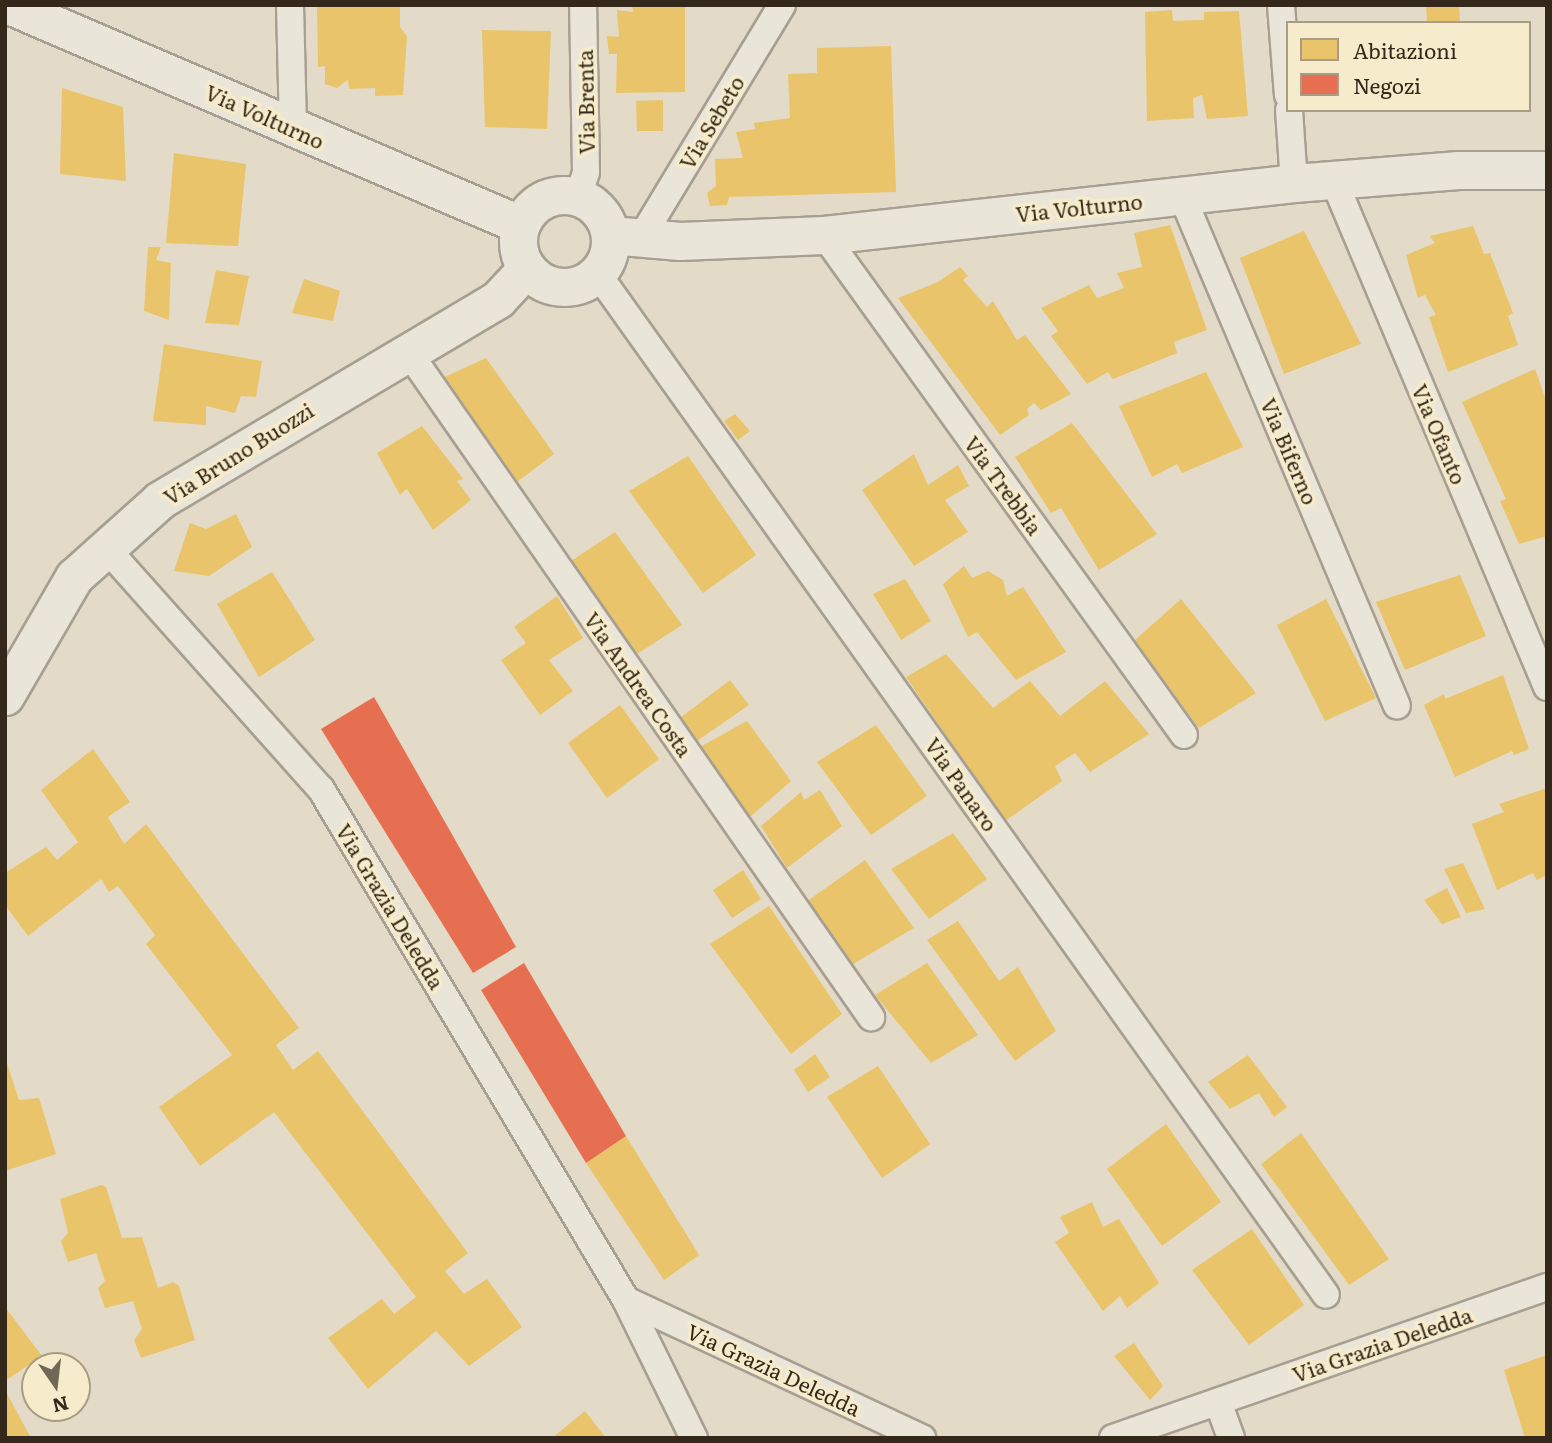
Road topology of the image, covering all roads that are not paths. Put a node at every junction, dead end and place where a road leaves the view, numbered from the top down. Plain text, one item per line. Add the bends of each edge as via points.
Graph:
1 (290, 5) edge
2 (583, 5) edge
3 (782, 5) edge
4 (1281, 5) edge
5 (25, 8) edge
6 (1286, 69) edge
7 (1289, 112) edge
8 (293, 128) junction
9 (1547, 170) edge
10 (1334, 181) junction
11 (1294, 183) junction
12 (1182, 196) junction
13 (578, 197) junction
14 (521, 225) junction
15 (824, 235) junction
16 (626, 237) junction
17 (527, 268) junction
18 (597, 273) junction
19 (407, 350) junction
20 (107, 548) junction
21 (1547, 687) edge
22 (5, 696) edge
23 (1398, 706) dead end
24 (1184, 735) dead end
25 (871, 1017) dead end
26 (1547, 1287) edge
27 (1326, 1295) dead end
28 (626, 1300) junction
29 (1217, 1402) junction
30 (1122, 1436) edge
31 (694, 1438) edge
32 (922, 1438) edge
33 (1231, 1438) edge

1 - 8 street
2 - 13 street, Via Brenta via 586,172
3 - 16 street, Via Sebeto
4 - 6 street
5 - 8 street, Via Volturno
7 - 11 street
8 - 14 street, Via Volturno
9 - 10 street, Via Volturno via 1458,170
10 - 11 street, Via Volturno
10 - 21 street, Via Ofanto
11 - 12 street, Via Volturno
12 - 15 street, Via Volturno
12 - 23 street, Via Biferno
13 - 14 street via 564,195 538,203
13 - 16 street
14 - 17 street via 518,240
15 - 16 street, Via Volturno
15 - 24 street, Via Trebbia
16 - 18 street
17 - 18 street via 539,279 569,287
17 - 19 street, Via Bruno Buozzi via 498,299
18 - 27 street, Via Panaro
19 - 20 street, Via Bruno Buozzi via 160,500
19 - 25 street, Via Andrea Costa
20 - 22 street, Via Bruno Buozzi via 74,577
20 - 28 street, Via Grazia Deledda via 321,789
26 - 29 street, Via Grazia Deledda
28 - 31 street, Via Grazia Deledda
28 - 32 street, Via Grazia Deledda
29 - 30 street, Via Grazia Deledda
29 - 33 street

